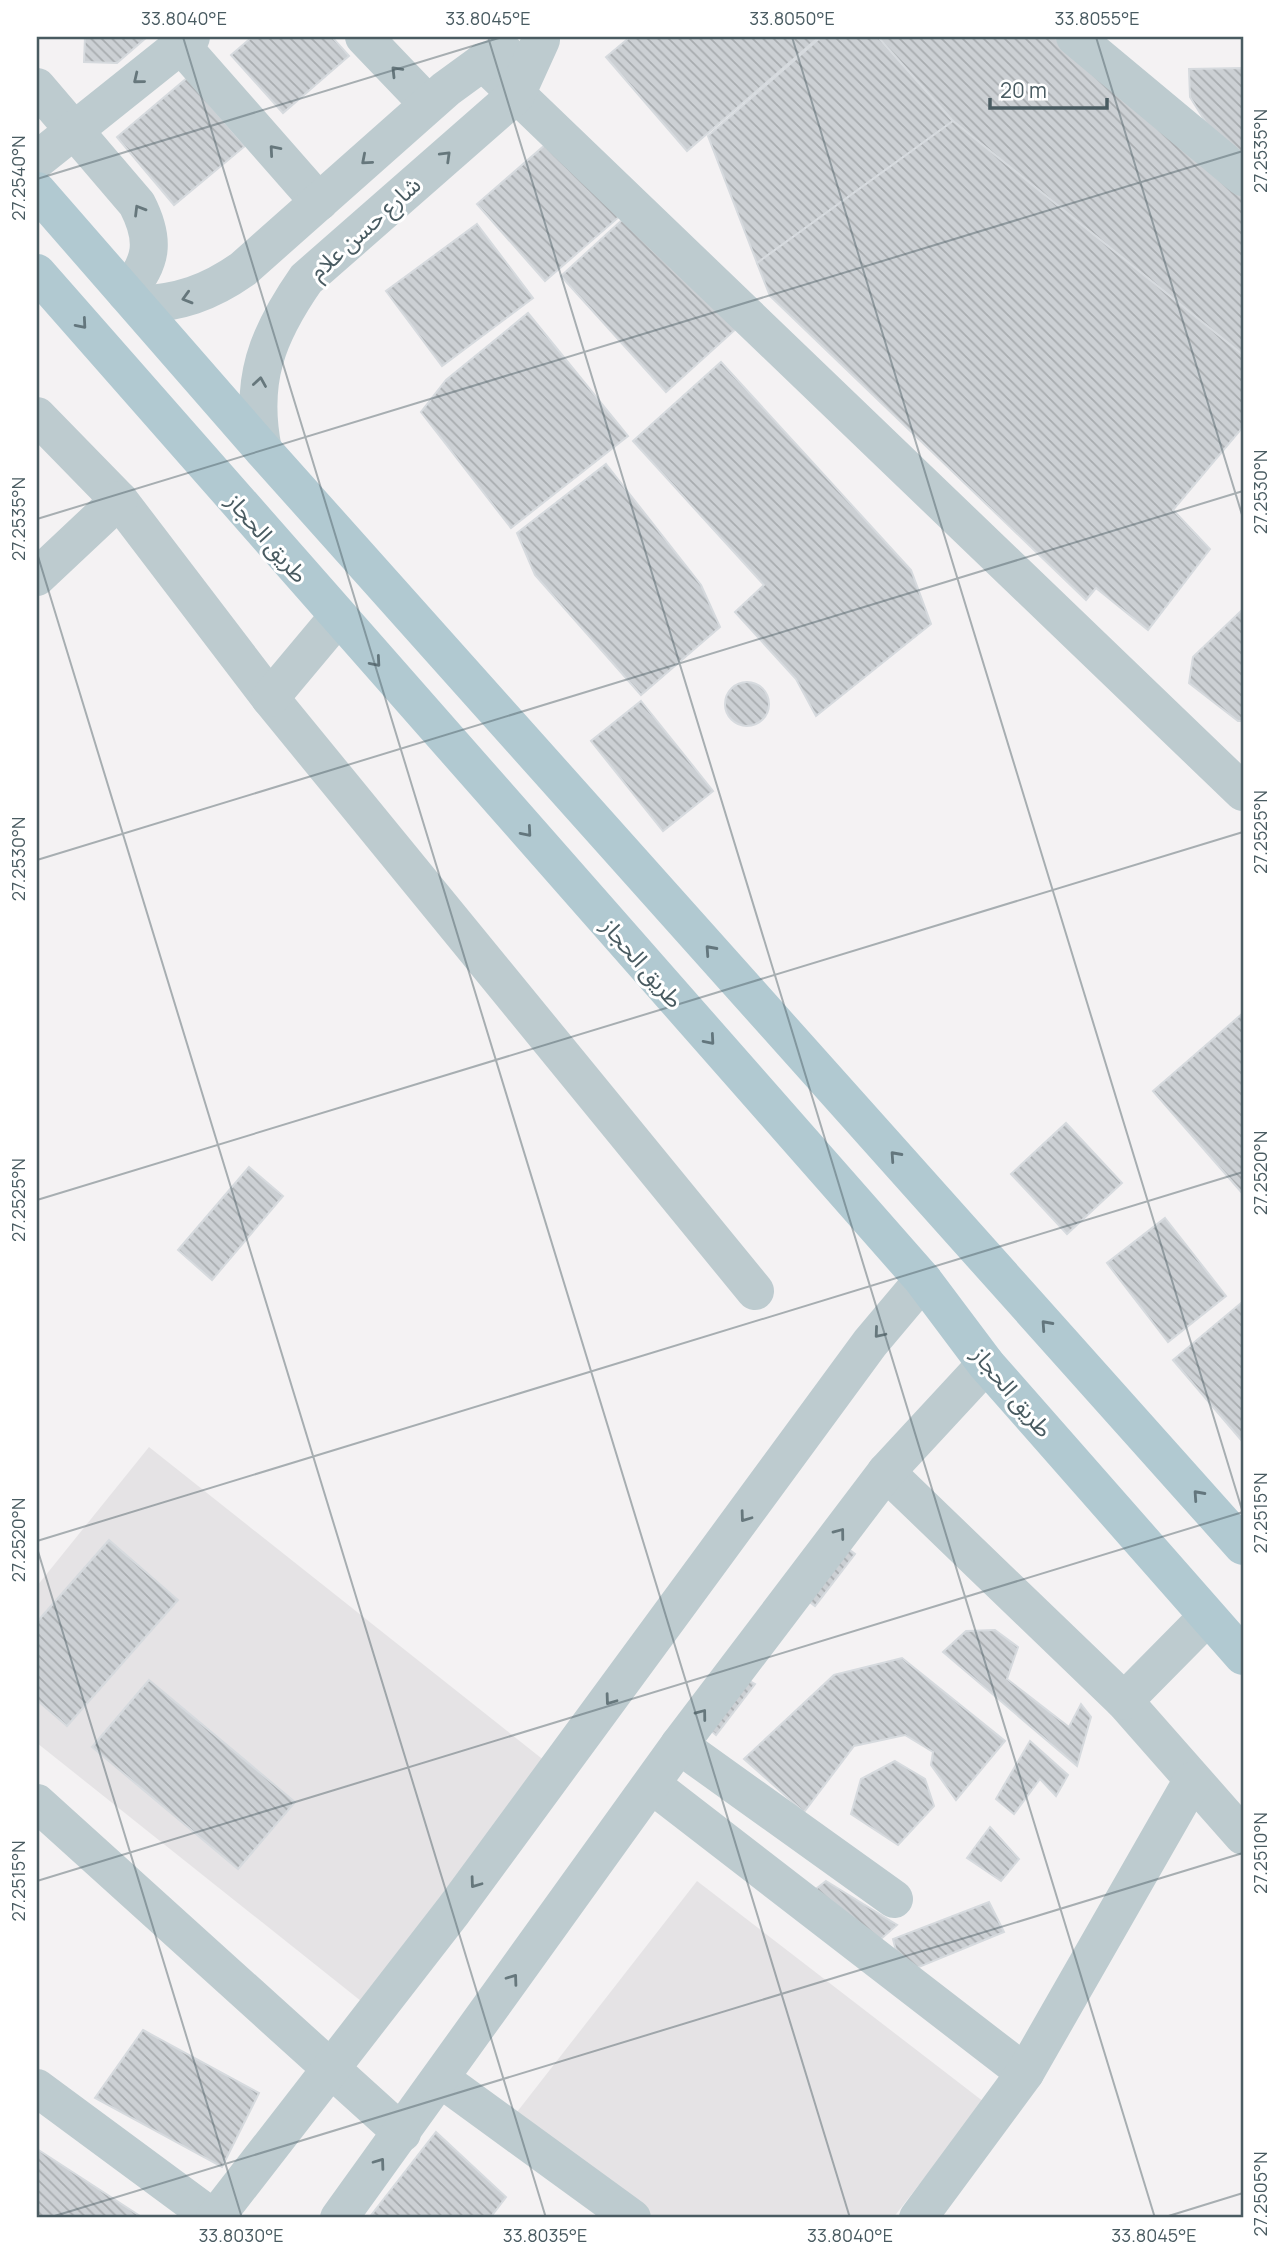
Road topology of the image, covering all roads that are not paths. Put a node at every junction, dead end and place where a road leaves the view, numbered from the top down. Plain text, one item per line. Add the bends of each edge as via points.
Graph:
1 (364, 37) edge
2 (1075, 37) edge
3 (544, 39) edge
4 (186, 41) edge
5 (483, 62) junction
6 (37, 87) edge
7 (516, 95) junction
8 (428, 104) junction
9 (74, 130) junction
10 (37, 160) edge
11 (1243, 177) edge
12 (37, 191) edge
13 (319, 202) junction
14 (37, 273) edge
15 (131, 299) junction
16 (37, 415) edge
17 (263, 450) junction
18 (118, 500) junction
19 (37, 577) edge
20 (337, 618) junction
21 (270, 698) junction
22 (1243, 792) edge
23 (923, 1280) junction
24 (755, 1291) dead end
25 (986, 1364) junction
26 (886, 1472) junction
27 (1243, 1546) edge
28 (1207, 1617) junction
29 (1243, 1656) edge
30 (1124, 1701) junction
31 (679, 1745) junction
32 (1192, 1781) junction
33 (652, 1785) junction
34 (37, 1803) edge
35 (1243, 1836) edge
36 (894, 1899) dead end
37 (330, 2068) junction
38 (1026, 2073) junction
39 (441, 2079) junction
40 (37, 2088) edge
41 (402, 2133) junction
42 (214, 2218) edge
43 (339, 2218) edge
44 (632, 2218) edge
45 (918, 2218) edge

8 -> 1 street
2 - 11 street
3 - 5 street, شارع حسن علام
3 - 7 street, شارع حسن علام
4 -> 9 street
13 -> 4 street
5 - 7 street
5 - 8 street, شارع حسن علام
6 - 9 street
17 -> 7 street, شارع حسن علام via 257,404 264,359 280,316 306,279
7 - 22 street
8 -> 13 street, شارع حسن علام
9 - 10 street
15 -> 9 street via 148,257 146,220
12 - 15 main road
13 -> 15 street, شارع حسن علام via 219,286 184,300
14 -> 20 main road, طريق الحجاز
15 - 17 main road
16 - 18 street
27 -> 17 main road
18 - 19 street
18 - 21 street
20 - 21 street
20 -> 23 main road, طريق الحجاز
21 - 24 street
23 - 25 main road, طريق الحجاز
23 -> 37 street via 870,1343 453,1911
25 - 26 street
25 - 28 main road, طريق الحجاز
26 - 30 street
31 -> 26 street
28 - 29 main road, طريق الحجاز
28 - 30 street
30 - 32 street
31 - 33 street
31 - 36 street
32 - 35 street
32 - 38 street
33 - 38 street
39 -> 33 street
34 - 37 street
37 - 41 street
37 - 42 street
38 - 45 street
39 - 41 street
39 - 44 street
40 - 42 street
43 -> 41 street

